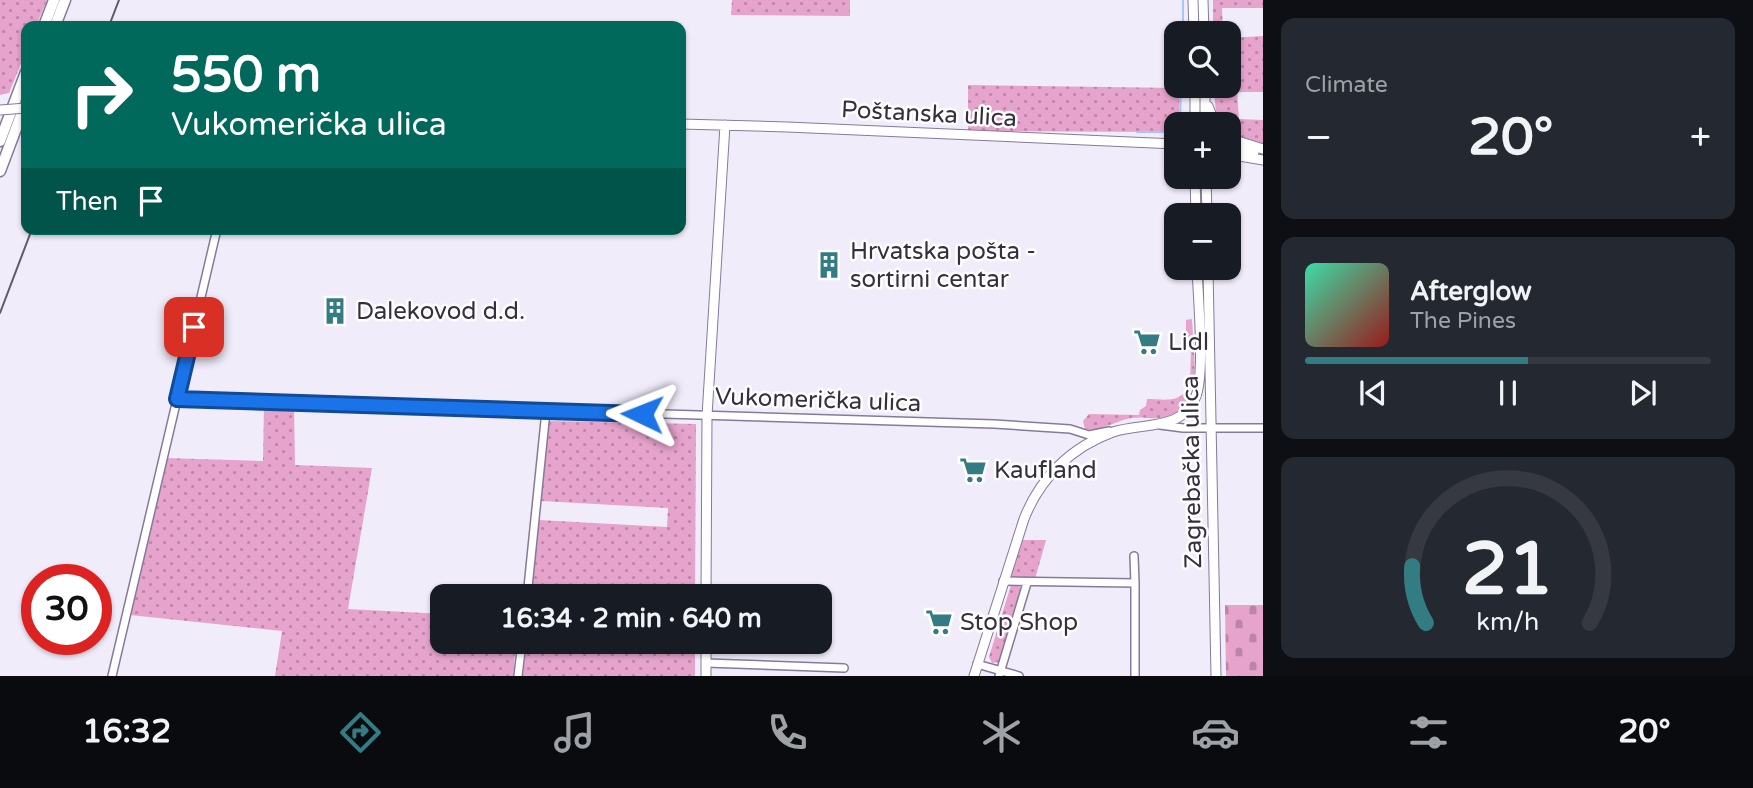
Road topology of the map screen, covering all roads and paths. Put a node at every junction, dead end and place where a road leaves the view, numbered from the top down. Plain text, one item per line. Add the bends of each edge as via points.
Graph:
1 (54, 0) edge
2 (65, 0) edge
3 (1193, 0) edge
4 (1203, 0) edge
5 (46, 21) edge
6 (57, 21) edge
7 (1194, 21) edge
8 (1204, 21) edge
9 (21, 85) edge
10 (21, 106) edge
11 (0, 110) edge
12 (21, 118) edge
13 (686, 124) edge
14 (725, 125) junction
15 (1164, 139) edge
16 (0, 141) edge
17 (1151, 143) junction
18 (1241, 143) edge
19 (1164, 144) edge
20 (1241, 148) edge
21 (1263, 151) edge
22 (1241, 156) edge
23 (1263, 160) edge
24 (0, 171) edge
25 (216, 235) edge
26 (1197, 280) edge
27 (1208, 280) edge
28 (1199, 349) junction
29 (177, 399) junction
30 (546, 411) junction
31 (707, 416) junction
32 (1160, 425) junction
33 (1210, 427) junction
34 (1263, 428) edge
35 (1121, 430) junction
36 (1134, 556) dead end
37 (1003, 581) junction
38 (1027, 583) junction
39 (1135, 583) junction
40 (528, 584) edge
41 (706, 584) edge
42 (521, 654) edge
43 (706, 654) edge
44 (706, 663) junction
45 (977, 664) junction
46 (844, 668) dead end
47 (999, 674) edge
48 (111, 676) edge
49 (518, 676) edge
50 (706, 676) edge
51 (974, 676) edge
52 (1019, 676) edge
53 (1136, 676) edge
54 (1216, 676) edge

1 - 5 highway
2 - 6 highway
3 - 7 main road
4 - 8 main road
9 - 16 highway
10 - 11 main road, bridge
12 - 24 highway
13 - 14 main road, Poštanska ulica
14 - 17 main road, Poštanska ulica
14 - 31 main road
15 - 17 main road
17 - 19 main road, Poštanska ulica
18 - 21 main road
20 - 21 main road
22 - 23 main road
25 - 29 street
26 - 28 main road, Zagrebačka ulica
27 - 33 main road, Zagrebačka ulica
28 - 32 main road, Zagrebačka ulica via 1199,387 1194,402 1179,418
28 - 33 main road via 1204,414
29 - 30 street, Vukomerička ulica
29 - 48 street
30 - 31 street, Vukomerička ulica
30 - 40 street
31 - 35 street, Vukomerička ulica via 994,424 1077,430 1089,435
31 - 41 main road
32 - 33 street
32 - 35 main road
33 - 34 street
33 - 54 main road, Zagrebačka ulica
35 - 37 main road via 1086,444 1048,477 1028,508
36 - 39 street
37 - 38 street
37 - 45 main road
38 - 39 street
38 - 47 street
39 - 53 street
42 - 49 street
43 - 44 main road
44 - 46 street
44 - 50 main road
45 - 47 street
45 - 51 main road
47 - 52 street

